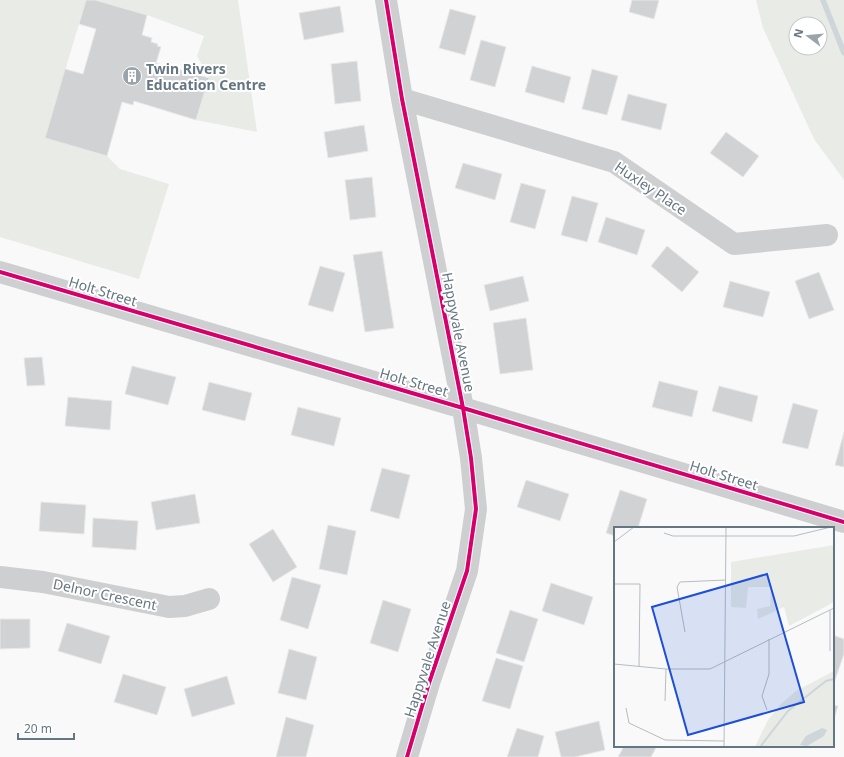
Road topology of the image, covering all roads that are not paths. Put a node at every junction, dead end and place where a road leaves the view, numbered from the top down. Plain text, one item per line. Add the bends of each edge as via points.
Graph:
1 (386, 0) edge
2 (402, 99) junction
3 (828, 235) dead end
4 (0, 272) edge
5 (462, 408) junction
6 (844, 522) edge
7 (0, 577) edge
8 (209, 599) dead end
9 (407, 757) edge

1 - 2 street, Happyvale Avenue
2 - 3 street, Huxley Place via 614,162 734,244
2 - 5 street, Happyvale Avenue
4 - 5 street, Holt Street
5 - 6 street, Holt Street
5 - 9 street, Happyvale Avenue via 471,458 476,509 467,571
7 - 8 street, Delnor Crescent via 43,582 169,607 185,606

